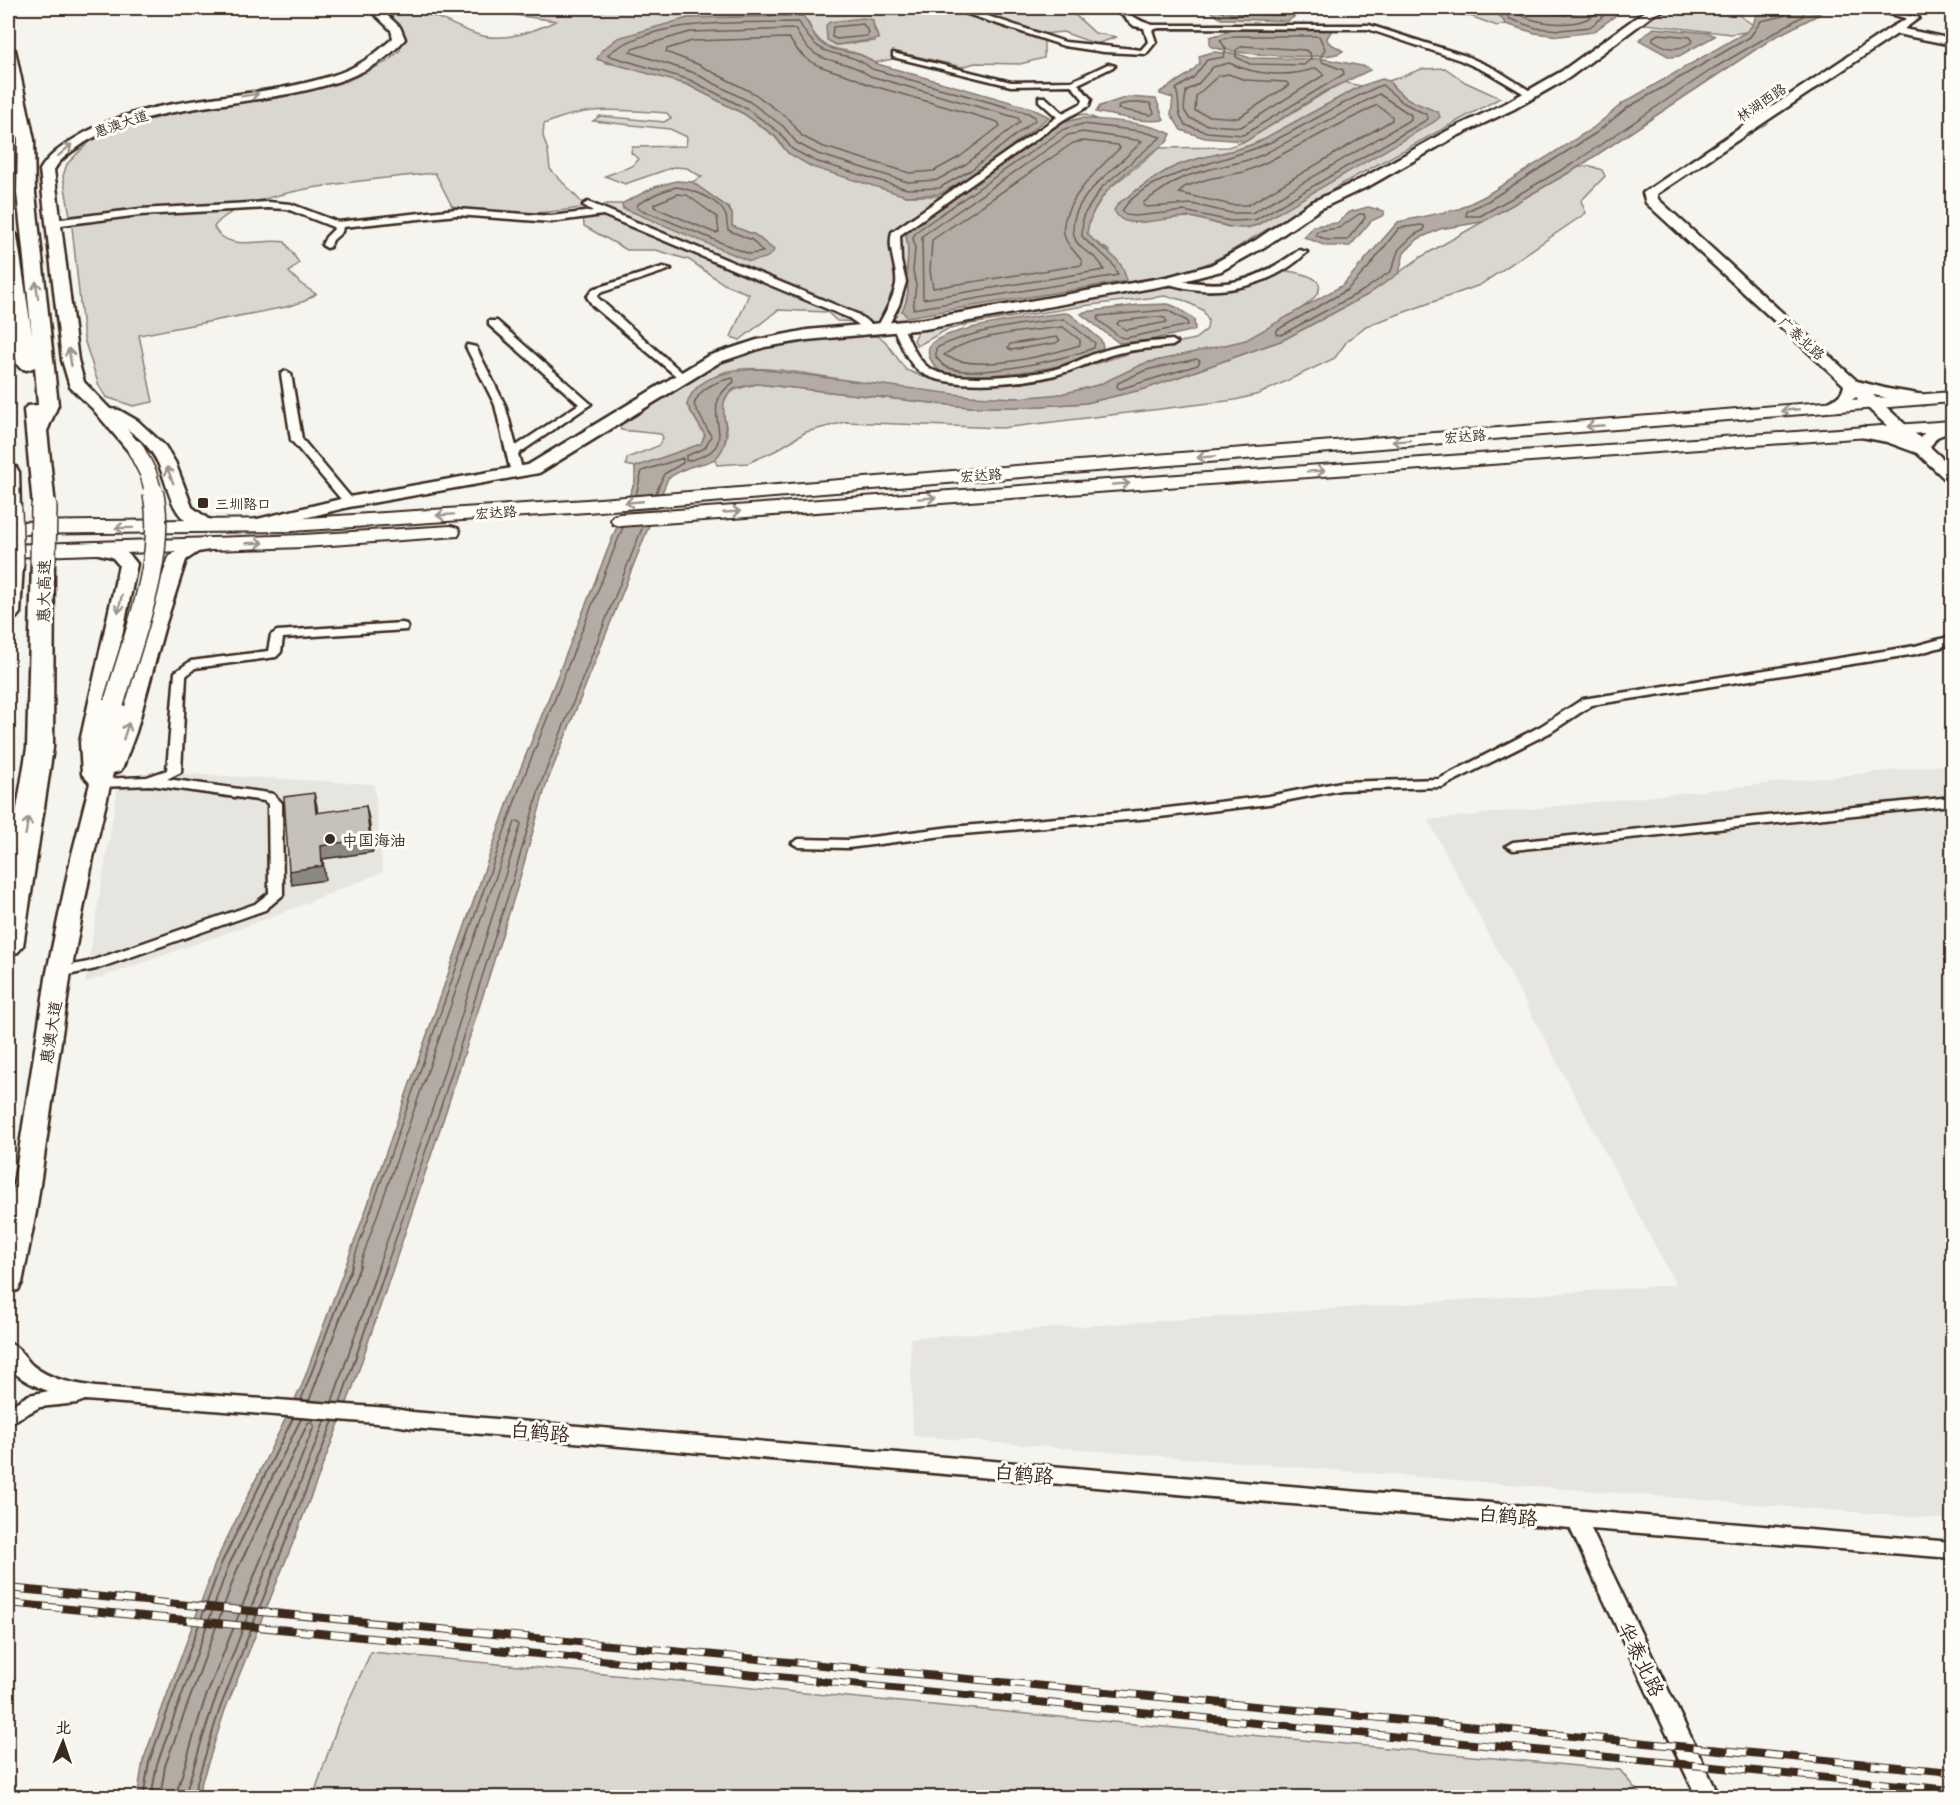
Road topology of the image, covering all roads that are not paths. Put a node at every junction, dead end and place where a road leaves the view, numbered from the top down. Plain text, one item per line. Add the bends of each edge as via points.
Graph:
1 (373, 8) edge
2 (953, 8) edge
3 (1110, 8) edge
4 (1662, 8) edge
5 (1870, 8) edge
6 (1913, 18) joint
7 (1152, 27) junction
8 (1894, 30) junction
9 (1953, 42) edge
10 (8, 50) edge
11 (896, 55) dead end
12 (1111, 66) dead end
13 (1072, 83) junction
14 (1531, 94) junction
15 (1042, 99) dead end
16 (1062, 117) junction
17 (1651, 200) joint
18 (588, 205) dead end
19 (606, 212) junction
20 (53, 223) junction
21 (337, 225) junction
22 (8, 236) edge
23 (327, 245) dead end
24 (1302, 252) dead end
25 (666, 268) dead end
26 (1168, 281) junction
27 (493, 323) dead end
28 (898, 328) junction
29 (877, 330) junction
30 (1172, 343) dead end
31 (471, 347) dead end
32 (286, 374) dead end
33 (682, 378) junction
34 (1852, 384) junction
35 (1953, 397) edge
36 (1924, 399) junction
37 (1874, 404) junction
38 (98, 405) junction
39 (1832, 407) junction
40 (1951, 426) edge
41 (1900, 429) junction
42 (37, 430) junction
43 (1862, 432) junction
44 (1922, 448) junction
45 (512, 453) junction
46 (8, 472) edge
47 (517, 473) junction
48 (1953, 476) edge
49 (349, 502) junction
50 (585, 515) junction
51 (8, 519) edge
52 (251, 526) junction
53 (216, 535) junction
54 (96, 548) junction
55 (9, 558) edge
56 (8, 613) edge
57 (402, 627) dead end
58 (1953, 640) edge
59 (150, 781) junction
60 (102, 783) junction
61 (1953, 801) edge
62 (800, 843) dead end
63 (1513, 846) dead end
64 (8, 946) edge
65 (59, 972) junction
66 (8, 1283) edge
67 (8, 1350) edge
68 (95, 1394) junction
69 (8, 1416) edge
70 (1576, 1520) junction
71 (1953, 1550) edge
72 (1709, 1797) edge

20 -> 1 street, 惠澳大道 via 47,170 76,140 148,113 300,87 363,67 386,53 399,39 396,29
2 - 7 street via 1065,44 1126,51 1148,49 1152,42 1148,28
3 - 7 street via 1125,13 1137,24
4 - 14 street
5 - 6 street
6 - 8 street
7 - 14 street via 1369,27 1463,58
8 - 9 street
8 - 17 street, 林湖西路 via 1650,193
42 -> 10 highway via 48,405 26,193 26,140
11 - 13 street via 1011,84
12 - 13 street
13 - 16 street via 1088,99 1086,105
14 - 26 street via 1315,206 1216,268
15 - 16 street
16 - 29 street via 895,234 901,282 894,304
17 - 34 street, 广泰北路
18 - 19 street
19 - 21 street via 551,219 457,212
19 - 29 street via 853,316
20 - 21 street via 140,212 268,204 288,206
38 -> 20 street, 惠澳大道 via 76,384 70,360
21 - 23 street via 339,230
22 - 42 highway, 惠大高速
24 - 26 street via 1272,272 1227,287
25 - 33 street via 596,291 592,297
26 - 28 street
27 - 45 street via 586,404
28 - 29 street
28 - 30 street via 913,357 928,373 944,378 991,379 1052,373 1120,349
29 - 33 street via 762,343 714,359
31 - 45 street via 500,405
32 - 49 street via 297,440
33 - 47 street via 533,469
34 - 36 street
34 - 37 street, 广泰北路
34 - 39 street via 1847,399
35 - 36 main road, 宏达路
36 - 37 main road, 宏达路
36 - 40 main road via 1914,403 1915,413 1928,421
37 - 39 main road, 宏达路
37 - 41 street, 广泰北路
53 -> 38 street via 188,516 161,452 144,433
38 - 60 street, bridge via 135,448 150,480 156,523 151,562 114,703
39 - 43 main road via 1867,419 1869,428
39 -> 50 main road, 宏达路 via 682,498
40 - 41 main road, 宏达路
40 - 44 street via 1931,434
41 - 43 main road, 宏达路
41 - 44 street, 广泰北路
64 -> 42 highway, 惠大高速, bridge via 40,748 44,506
43 - 44 street
50 -> 43 main road, 宏达路 via 674,516
44 - 48 street, 广泰北路
45 - 47 street
46 - 51 highway, 惠大高速
47 - 49 street
49 - 52 street
50 -> 52 main road, 宏达路
53 -> 50 main road, 宏达路 via 303,541
53 -> 51 main road, 宏达路
51 - 55 highway, 惠大高速, bridge
52 - 53 main road, 宏达路
53 - 54 main road, 宏达路
60 -> 53 street via 112,770 126,732 178,556
54 - 55 main road, 宏达路
54 -> 60 street via 118,553 128,564 90,742 92,774
55 - 56 highway, 惠大高速
57 - 59 street via 276,635 275,652 271,654 183,669 174,772
58 - 62 street via 1916,650 1588,702 1546,729 1442,783 1341,786 1269,800 1151,814 848,844
59 - 60 street
59 - 65 street via 268,797 275,802 276,895 260,907 91,966
60 - 65 street, 惠澳大道
61 - 63 street
65 - 66 street, 惠澳大道 via 23,1212
67 - 68 street via 31,1376 56,1387
68 - 69 street via 36,1400
68 - 70 street, 白鹤路 via 389,1416
70 - 71 street, 白鹤路
70 - 72 street, 华泰北路

